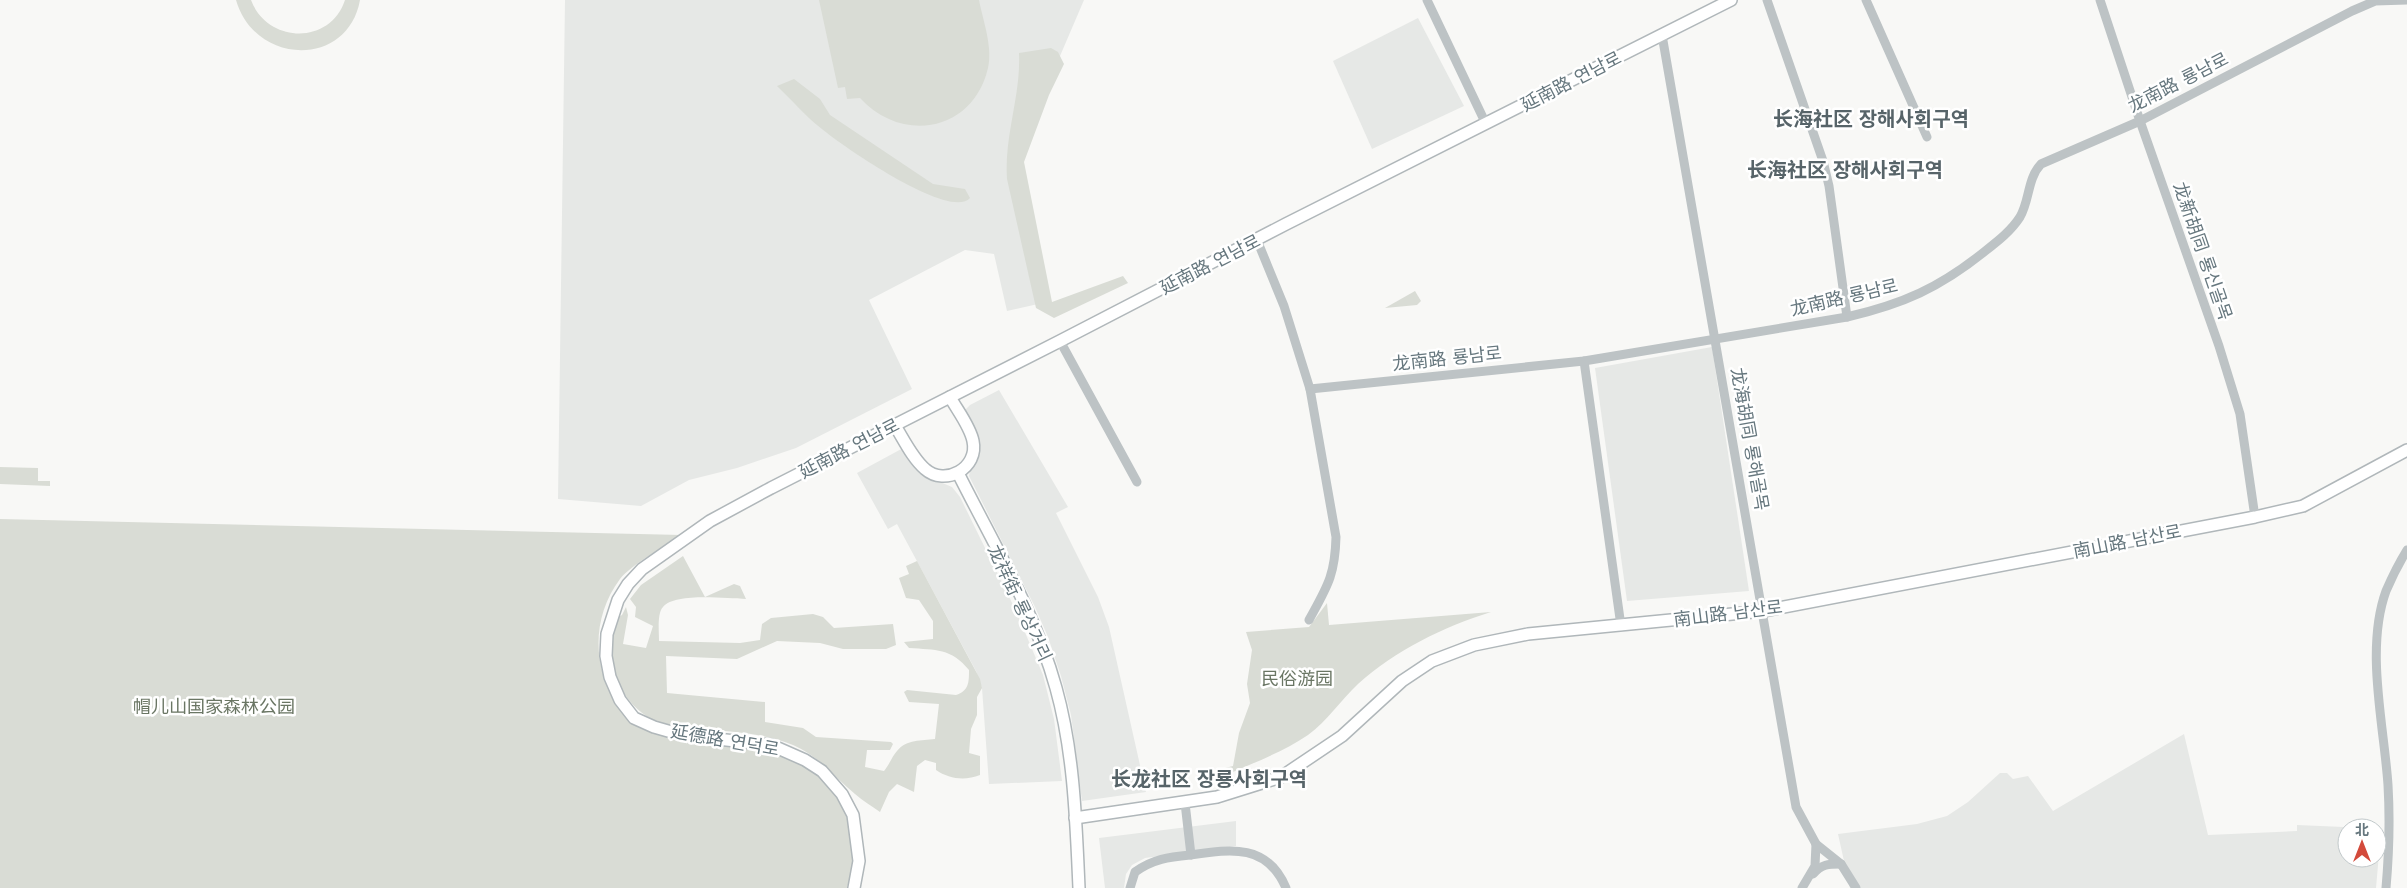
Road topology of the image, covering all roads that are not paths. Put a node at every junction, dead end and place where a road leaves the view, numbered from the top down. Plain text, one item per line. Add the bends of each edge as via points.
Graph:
1 (1427, 0) edge
2 (1732, 0) edge
3 (1768, 0) edge
4 (1866, 0) edge
5 (2100, 0) edge
6 (2407, 0) edge
7 (1662, 35) junction
8 (2140, 121) junction
9 (1486, 124) junction
10 (1927, 138) dead end
11 (1257, 240) junction
12 (1847, 317) junction
13 (1716, 339) junction
14 (1060, 342) junction
15 (1584, 361) junction
16 (1310, 389) junction
17 (950, 397) junction
18 (894, 424) junction
19 (2407, 450) edge
20 (958, 473) junction
21 (1137, 482) dead end
22 (2255, 517) junction
23 (693, 535) joint
24 (2407, 550) edge
25 (1763, 611) junction
26 (1308, 620) dead end
27 (1621, 626) junction
28 (1185, 803) junction
29 (1075, 818) junction
30 (1816, 844) junction
31 (1191, 855) junction
32 (1841, 864) junction
33 (1804, 885) edge
34 (854, 888) edge
35 (1079, 888) edge
36 (1130, 888) edge
37 (1286, 888) edge
38 (1856, 888) edge
39 (2386, 888) edge

1 - 9 street
2 - 7 street, 延南路 연남로
3 - 12 street via 1823,161
4 - 10 street
5 - 8 street, 龙新胡同 룡신골목
6 - 8 street, 龙南路 룡남로 via 2376,2 2352,11
7 - 9 street, 延南路 연남로
7 - 13 street, 龙海胡同 룡해골목
8 - 12 street, 龙南路 룡남로 via 2041,164 2034,171 2021,215 2010,231 1940,284 1888,307
8 - 22 street, 龙新胡同 룡신골목 via 2240,414
9 - 11 street, 延南路 연남로
11 - 14 street, 延南路 연남로
11 - 16 street via 1284,306
12 - 13 street, 龙南路 룡남로
13 - 15 street, 龙南路 룡남로
13 - 25 street, 龙海胡同 룡해골목
14 - 17 street, 延南路 연남로
14 - 21 street
15 - 16 street, 龙南路 룡남로
15 - 27 street
16 - 26 street via 1336,537 1336,555 1330,581
17 - 18 street, 延南路 연남로
17 - 20 street via 973,441 971,460
18 - 20 street via 925,469 941,476
18 - 23 street, 延南路 연남로 via 710,521
19 - 22 street, 南山路 남산로 via 2303,506
20 - 29 street, 龙祥街 룡상거리 via 1030,615 1049,664 1066,731
22 - 25 street, 南山路 남산로
23 - 34 street, 延德路 연덕로 via 642,569 618,600 607,634 606,656 610,677 620,700 634,718 654,727 682,735 771,745 806,760 822,771 842,794 853,815 858,861
24 - 39 street via 2386,592 2377,652 2388,786
25 - 27 street, 南山路 남산로
25 - 30 street, 龙海胡同 룡해골목 via 1796,807
27 - 28 street, 南山路 남산로 via 1508,638 1474,645 1432,661 1402,680 1342,736 1281,778
28 - 29 street, 南山路 남산로
28 - 31 street
29 - 35 street, 龙祥街 룡상거리
30 - 32 street
30 - 33 street via 1815,866
31 - 36 street via 1172,856 1141,867 1132,878
31 - 37 street via 1232,850 1253,854 1279,872
32 - 33 street via 1820,866
32 - 38 street

